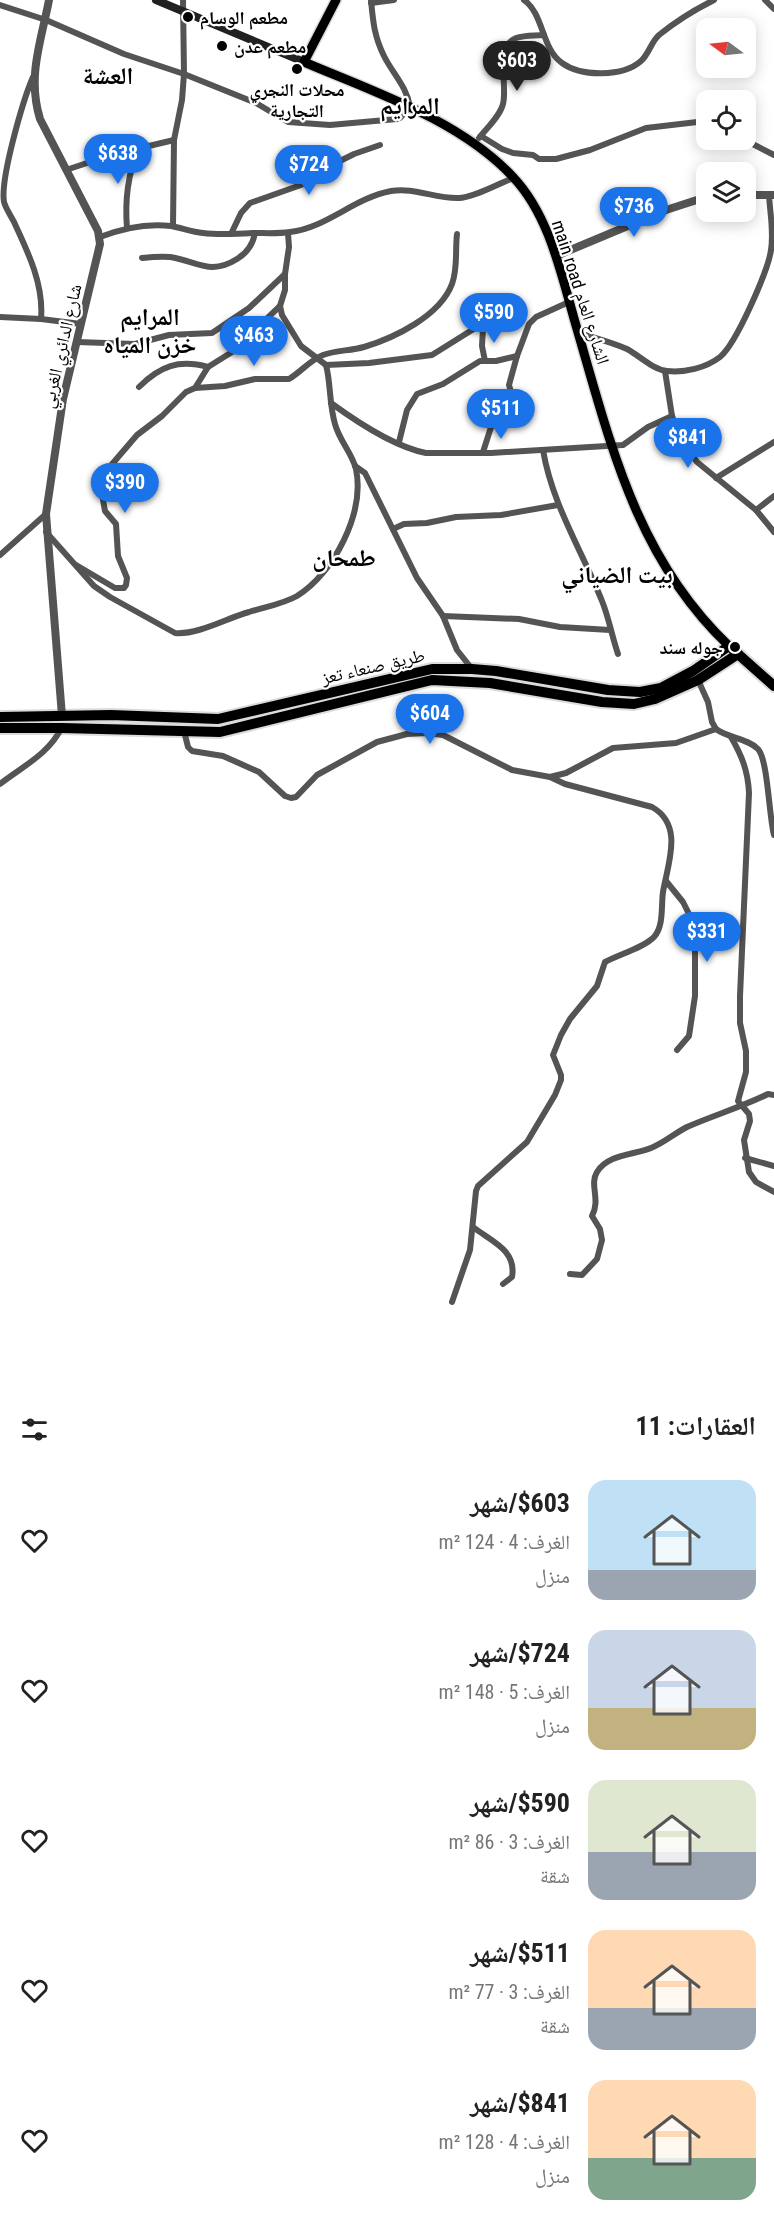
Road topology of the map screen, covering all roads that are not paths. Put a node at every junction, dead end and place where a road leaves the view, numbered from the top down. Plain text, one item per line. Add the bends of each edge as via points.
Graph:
1 (49, 0) edge
2 (156, 0) edge
3 (183, 0) edge
4 (336, 0) edge
5 (394, 0) edge
6 (524, 0) edge
7 (714, 0) edge
8 (765, 0) edge
9 (371, 1) edge
10 (0, 5) edge
11 (774, 9) edge
12 (184, 12) junction
13 (46, 20) junction
14 (544, 35) junction
15 (304, 62) junction
16 (183, 74) junction
17 (34, 77) junction
18 (410, 107) junction
19 (696, 122) edge
20 (174, 140) junction
21 (478, 140) junction
22 (380, 145) dead end
23 (756, 146) edge
24 (140, 150) junction
25 (774, 155) edge
26 (66, 170) junction
27 (514, 178) junction
28 (2, 180) edge
29 (756, 195) edge
30 (772, 195) edge
31 (1, 200) edge
32 (696, 200) edge
33 (0, 209) edge
34 (173, 226) junction
35 (127, 228) junction
36 (255, 233) junction
37 (288, 233) junction
38 (231, 234) junction
39 (457, 234) dead end
40 (100, 237) junction
41 (556, 256) junction
42 (142, 258) dead end
43 (771, 262) edge
44 (285, 274) junction
45 (570, 302) junction
46 (280, 306) junction
47 (0, 317) edge
48 (41, 319) junction
49 (81, 324) junction
50 (579, 333) junction
51 (77, 342) junction
52 (517, 356) junction
53 (317, 358) junction
54 (485, 361) junction
55 (326, 365) junction
56 (208, 367) junction
57 (664, 371) junction
58 (139, 387) dead end
59 (195, 388) junction
60 (331, 403) junction
61 (672, 416) junction
62 (399, 442) junction
63 (774, 442) edge
64 (612, 447) junction
65 (543, 450) junction
66 (483, 452) junction
67 (355, 466) junction
68 (716, 478) junction
69 (774, 496) edge
70 (558, 505) junction
71 (756, 510) junction
72 (46, 514) junction
73 (393, 529) junction
74 (46, 531) junction
75 (774, 532) edge
76 (0, 555) edge
77 (76, 565) junction
78 (443, 616) junction
79 (610, 630) junction
80 (729, 646) junction
81 (618, 654) dead end
82 (738, 654) junction
83 (472, 669) junction
84 (698, 680) junction
85 (471, 681) junction
86 (774, 686) edge
87 (62, 716) junction
88 (0, 717) edge
89 (0, 728) edge
90 (62, 728) junction
91 (716, 729) junction
92 (184, 731) junction
93 (731, 737) junction
94 (550, 777) junction
95 (0, 784) edge
96 (774, 835) edge
97 (666, 881) junction
98 (677, 1050) dead end
99 (774, 1095) edge
100 (740, 1104) junction
101 (745, 1158) junction
102 (774, 1166) edge
103 (774, 1192) edge
104 (473, 1227) junction
105 (570, 1274) dead end
106 (503, 1284) dead end
107 (452, 1302) dead end

1 - 13 street
2 - 12 main road, main road الشارع العام
3 - 12 street
4 - 15 main road
5 - 9 street
6 - 14 street via 535,12
7 - 14 street via 660,35 636,65 615,71 590,72 562,63
8 - 11 street
9 - 18 street via 377,39 392,72 409,96
10 - 13 street
12 - 15 main road, main road الشارع العام
12 - 16 street
13 - 16 street via 124,54
13 - 17 street
14 - 21 street via 520,37 509,44 503,60 503,103
15 - 18 main road, main road الشارع العام
16 - 18 street via 256,103 288,122 360,124 400,118
16 - 20 street
17 - 26 street via 34,99 40,119
17 - 28 street via 23,102
18 - 21 main road, main road الشارع العام
19 - 21 street via 646,128 556,159 513,153
20 - 24 street
20 - 34 street
21 - 27 main road, main road الشارع العام
22 - 38 street via 340,160 315,180 250,203
23 - 25 street
24 - 26 street
24 - 35 street via 131,173
26 - 40 street
27 - 37 street via 462,198 390,191 316,226
27 - 41 main road, main road الشارع العام via 534,205
28 - 31 street
29 - 30 street
30 - 43 street
31 - 33 street
31 - 48 street via 38,281
32 - 41 street
34 - 35 street
34 - 38 street
35 - 40 street
36 - 37 street
36 - 38 street
36 - 42 street via 245,254 220,268 172,257
37 - 44 street
39 - 53 street via 452,283 433,310 386,340
40 - 49 street, شارع الدائري الغربي
41 - 45 main road, main road الشارع العام
43 - 57 street via 721,356 692,370
44 - 46 street
44 - 51 street via 249,308 212,333 169,335 135,344
45 - 50 main road, main road الشارع العام
45 - 52 street via 533,319
46 - 53 street via 295,339
46 - 56 street via 232,352
47 - 48 street
48 - 49 street
49 - 51 street, شارع الدائري الغربي
50 - 57 street via 620,346
50 - 64 main road, main road الشارع العام
51 - 72 street, شارع الدائري الغربي via 63,399
52 - 54 street
52 - 66 street via 509,385 513,399 493,422
53 - 55 street
53 - 59 street via 289,379
54 - 55 street via 480,324 432,354
54 - 62 street via 417,394 407,411
55 - 60 street
56 - 58 street via 172,366 153,373
56 - 59 street
57 - 61 street
59 - 77 street via 137,435 103,476 104,507 116,524 117,550 126,585 115,588
60 - 62 street
60 - 67 street via 340,438
61 - 64 street via 648,427 623,446
61 - 68 street via 697,462
62 - 66 street via 426,453
63 - 68 street
64 - 65 street
64 - 80 main road, main road الشارع العام via 637,515 664,566 704,622
65 - 66 street
65 - 70 street
67 - 73 street via 365,473
67 - 77 street via 356,506 341,545 324,572 286,601 186,634 175,633 110,597 82,575
68 - 71 street
69 - 71 street
70 - 73 street via 404,524
70 - 79 street via 604,604
71 - 75 street
72 - 74 street, شارع الدائري الغربي
72 - 76 street
73 - 78 street via 417,579
74 - 77 street
74 - 87 street, شارع الدائري الغربي
78 - 79 street via 519,619 560,627
78 - 83 street via 451,640
79 - 81 street
80 - 82 highway
80 - 83 highway, طريق صنعاء تعز via 661,688 640,692
82 - 84 highway, طريق صنعاء تعز
82 - 86 highway
83 - 85 highway
83 - 87 highway, طريق صنعاء تعز via 432,669 218,719
84 - 85 highway, طريق صنعاء تعز via 634,704
84 - 91 street
85 - 92 highway, طريق صنعاء تعز via 432,680 220,732
87 - 88 highway, طريق صنعاء تعز
87 - 90 street
89 - 90 highway, طريق صنعاء تعز
90 - 92 highway, طريق صنعاء تعز
90 - 95 street via 50,747
91 - 93 street
91 - 94 street via 676,743 613,748 566,773
92 - 94 street via 192,751 239,762 259,772 291,798 317,775 377,742 407,734 443,735 512,770
93 - 96 street via 758,748 763,758
93 - 100 street via 742,754 749,793 740,996 746,1072
94 - 97 street via 663,813 672,846
97 - 98 street via 683,902 695,936 695,996 688,1036
97 - 104 street via 654,938 605,963 597,986 570,1019 553,1055 561,1075 555,1095 527,1142 478,1186
99 - 100 street
100 - 101 street via 750,1121 744,1140
100 - 105 street via 653,1147 612,1160 598,1170 594,1179 598,1206 592,1216 601,1234 597,1259 582,1275
101 - 102 street
101 - 103 street via 756,1182
104 - 106 street via 506,1250 512,1259 512,1277
104 - 107 street via 470,1250

